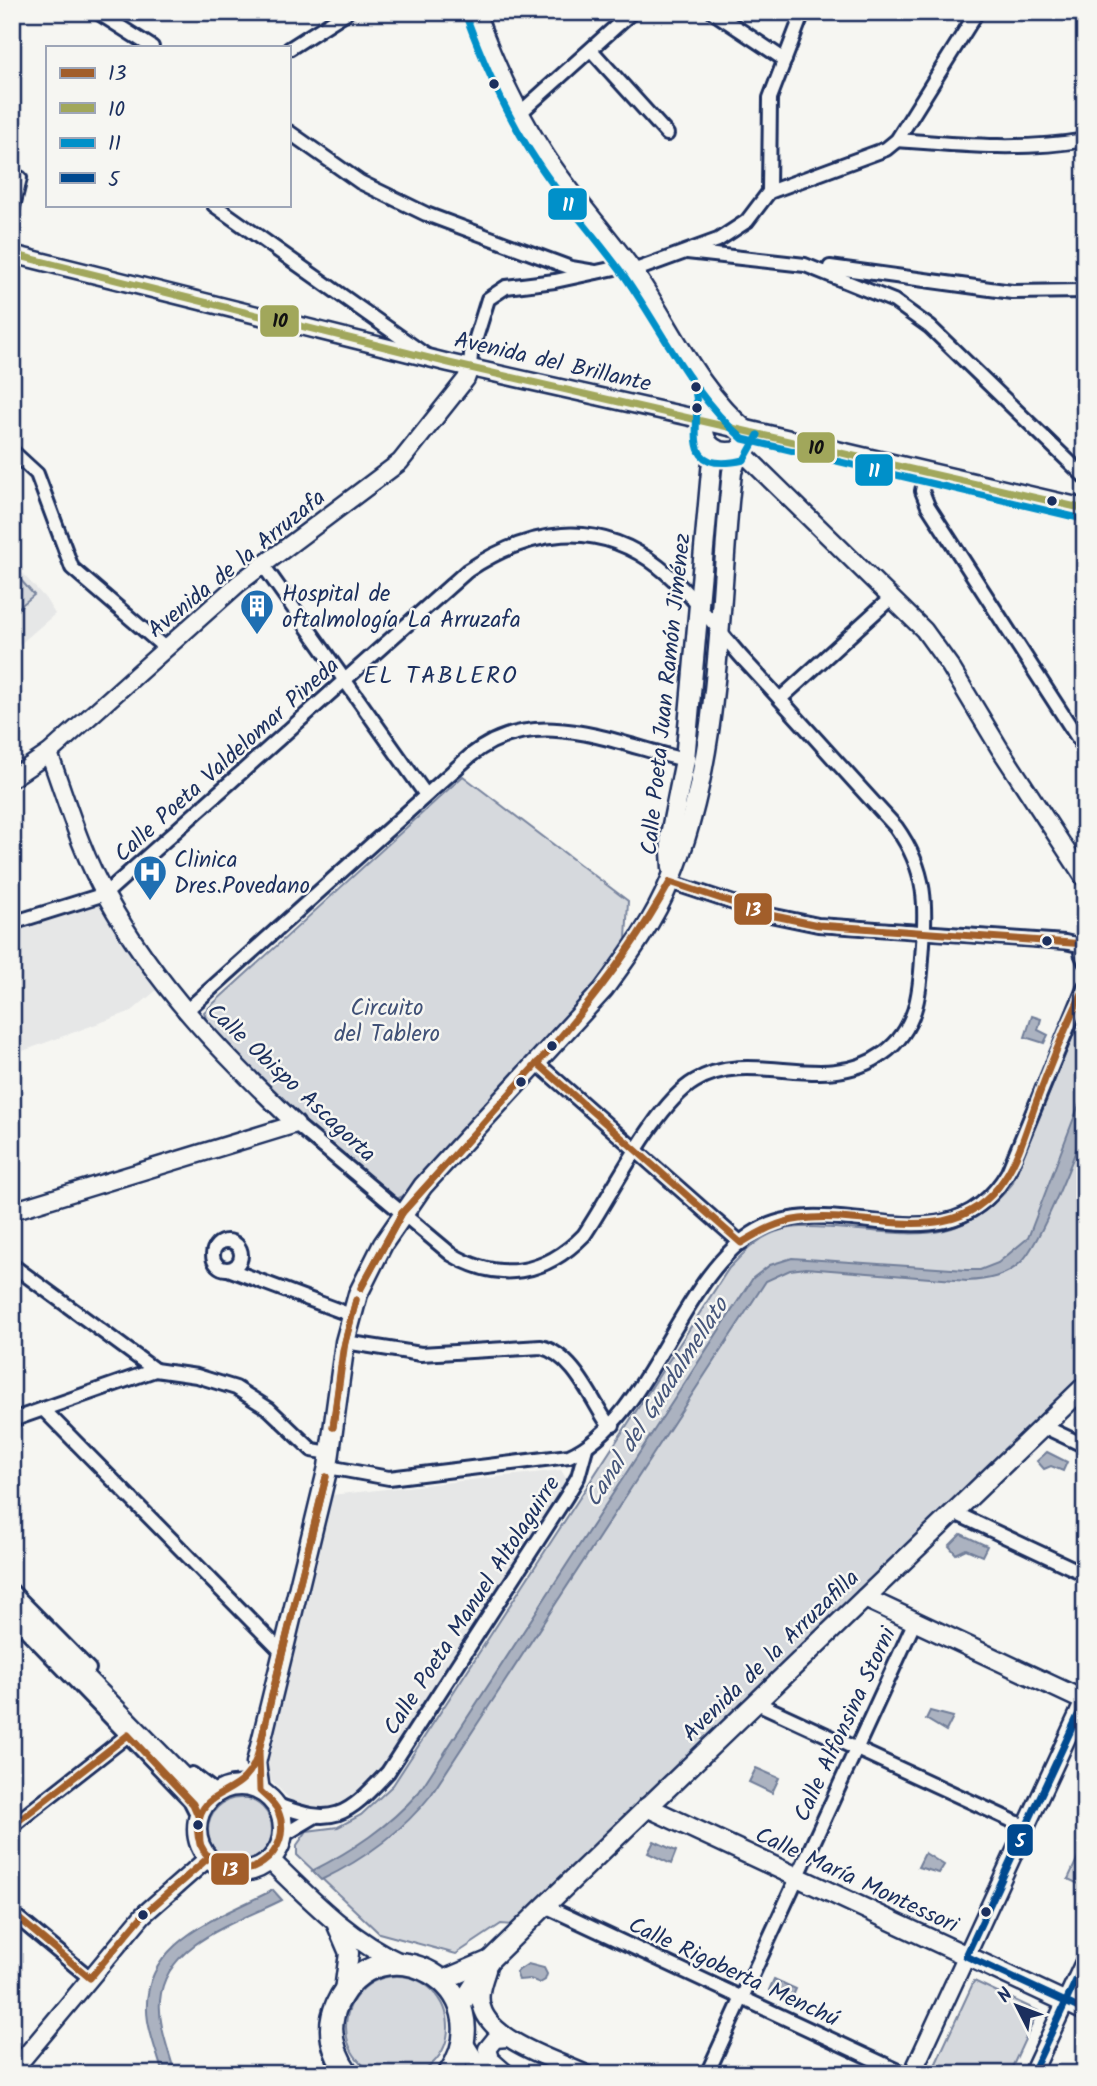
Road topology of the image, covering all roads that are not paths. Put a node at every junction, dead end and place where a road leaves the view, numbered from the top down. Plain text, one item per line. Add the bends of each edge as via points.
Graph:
1 (97, 12) edge
2 (347, 12) edge
3 (476, 12) edge
4 (632, 12) edge
5 (713, 12) edge
6 (803, 12) edge
7 (977, 12) edge
8 (150, 46) edge
9 (290, 48) edge
10 (592, 50) junction
11 (785, 60) junction
12 (521, 112) junction
13 (290, 133) edge
14 (667, 134) dead end
15 (897, 139) junction
16 (1085, 140) edge
17 (20, 178) dead end
18 (769, 192) junction
19 (215, 206) edge
20 (12, 211) edge
21 (687, 252) junction
22 (12, 254) edge
23 (805, 265) junction
24 (631, 268) junction
25 (595, 272) junction
26 (885, 275) junction
27 (1085, 291) edge
28 (880, 294) junction
29 (430, 358) junction
30 (470, 368) junction
31 (706, 386) junction
32 (704, 420) junction
33 (749, 431) junction
34 (713, 449) junction
35 (740, 450) junction
36 (12, 451) edge
37 (926, 472) junction
38 (1084, 476) edge
39 (1085, 509) edge
40 (263, 565) junction
41 (892, 597) junction
42 (699, 608) junction
43 (718, 628) junction
44 (165, 648) junction
45 (345, 682) junction
46 (780, 699) junction
47 (1085, 749) edge
48 (49, 753) junction
49 (685, 760) junction
50 (12, 778) edge
51 (426, 796) junction
52 (1085, 878) edge
53 (670, 882) junction
54 (105, 894) junction
55 (12, 923) edge
56 (924, 933) junction
57 (1084, 945) edge
58 (1085, 962) edge
59 (1085, 986) edge
60 (185, 1012) junction
61 (537, 1063) junction
62 (296, 1124) junction
63 (638, 1151) junction
64 (12, 1211) edge
65 (402, 1213) junction
66 (741, 1243) junction
67 (12, 1265) edge
68 (228, 1269) dead end
69 (351, 1315) junction
70 (345, 1342) junction
71 (155, 1370) junction
72 (1085, 1385) edge
73 (43, 1409) junction
74 (12, 1419) edge
75 (613, 1425) junction
76 (1043, 1426) junction
77 (1085, 1446) edge
78 (586, 1448) junction
79 (329, 1460) junction
80 (953, 1512) junction
81 (1085, 1574) edge
82 (12, 1591) edge
83 (865, 1598) junction
84 (12, 1602) edge
85 (12, 1616) edge
86 (915, 1621) junction
87 (283, 1653) junction
88 (1085, 1700) edge
89 (755, 1702) junction
90 (128, 1735) junction
91 (856, 1748) junction
92 (256, 1763) junction
93 (239, 1786) junction
94 (260, 1791) junction
95 (212, 1797) junction
96 (275, 1804) junction
97 (647, 1807) junction
98 (199, 1818) junction
99 (314, 1818) junction
100 (12, 1826) edge
101 (1026, 1827) junction
102 (282, 1836) junction
103 (208, 1858) junction
104 (270, 1860) junction
105 (796, 1878) junction
106 (545, 1906) junction
107 (12, 1913) edge
108 (337, 1925) junction
109 (967, 1956) junction
110 (490, 1960) junction
111 (1085, 1960) edge
112 (402, 1964) junction
113 (90, 1978) junction
114 (443, 1980) junction
115 (344, 1991) junction
116 (741, 1997) junction
117 (1065, 2002) junction
118 (461, 2005) junction
119 (1085, 2011) edge
120 (508, 2038) junction
121 (464, 2044) junction
122 (334, 2064) edge
123 (12, 2072) edge
124 (348, 2074) edge
125 (449, 2074) edge
126 (483, 2074) edge
127 (507, 2074) edge
128 (586, 2074) edge
129 (706, 2074) edge
130 (905, 2074) edge
131 (912, 2074) edge
132 (1032, 2074) edge

1 - 8 street
2 - 9 street
3 - 12 street
4 - 10 street
5 - 11 street
6 - 11 street
7 - 15 street
10 - 12 street
10 - 14 street
11 - 18 street via 767,112
12 - 24 street via 547,157
13 - 25 street via 360,181 426,214 571,268
15 - 16 street via 1000,148
15 - 18 street via 886,149
17 - 20 street
18 - 21 street via 733,231
19 - 29 street
21 - 23 street
21 - 24 street
22 - 29 street, Avenida del Brillante
23 - 26 street
23 - 28 street
24 - 25 street
24 - 31 street
25 - 30 street via 506,287 488,299
26 - 27 street via 1012,292
26 - 28 street
28 - 38 street via 930,327
29 - 30 street, Avenida del Brillante
30 - 32 street, Avenida del Brillante
30 - 40 street, Avenida de la Arruzafa via 400,462
31 - 32 street
31 - 33 street
32 - 33 main road, Avenida del Brillante
32 - 34 main road via 702,432
33 - 35 main road, Calle Poeta Juan Ramón Jiménez
33 - 37 main road, Avenida del Brillante
34 - 35 main road via 726,454
34 - 42 main road, Calle Poeta Juan Ramón Jiménez
35 - 41 street
35 - 43 main road, Calle Poeta Juan Ramón Jiménez via 732,472
36 - 44 street via 37,474 72,568
37 - 39 main road, Avenida del Brillante
37 - 47 street via 922,491 928,506
40 - 44 street, Avenida de la Arruzafa
40 - 45 street
41 - 46 street
41 - 52 street via 942,653
42 - 43 street, Calle Poeta Valdelomar Pineda
42 - 45 street, Calle Poeta Valdelomar Pineda via 659,567 624,547 580,535 538,537 493,553 467,571
42 - 49 main road, Calle Poeta Juan Ramón Jiménez
43 - 46 street, Calle Poeta Valdelomar Pineda
43 - 53 main road, Calle Poeta Juan Ramón Jiménez via 703,769
44 - 48 street, Avenida de la Arruzafa
45 - 51 street
45 - 54 street, Calle Poeta Valdelomar Pineda
46 - 56 street, Calle Poeta Valdelomar Pineda via 904,837 923,882
48 - 50 street, Avenida de la Arruzafa
48 - 54 street, Calle Obispo Ascagorta
49 - 51 street via 563,730 531,728 500,736 479,748
49 - 53 main road, Calle Poeta Juan Ramón Jiménez via 670,835
51 - 60 street
53 - 56 street via 806,923
53 - 61 main road via 610,979
54 - 55 street, Calle Poeta Valdelomar Pineda
54 - 60 street, Calle Obispo Ascagorta
56 - 57 street
56 - 63 street, Calle Obispo Ascagorta via 914,1014 893,1047 837,1073 741,1068 713,1072 670,1101
57 - 58 street
59 - 66 street via 1014,1160 984,1202 960,1217 931,1224 793,1219 767,1226
60 - 62 street, Calle Obispo Ascagorta
61 - 63 street
61 - 65 main road
62 - 64 street
62 - 65 street, Calle Obispo Ascagorta
63 - 65 street, Calle Obispo Ascagorta via 584,1235 568,1252 529,1270 495,1271 467,1264
63 - 66 street
65 - 69 main road
66 - 75 street via 702,1288
67 - 71 street
68 - 69 street
69 - 70 main road
70 - 75 street via 421,1354 552,1349
70 - 79 main road
71 - 73 street
71 - 79 street via 236,1388 269,1409
72 - 76 main road, Avenida de la Arruzafilla
73 - 74 street
73 - 87 street
75 - 78 street
76 - 77 street
76 - 80 main road, Avenida de la Arruzafilla
78 - 79 street via 555,1460 389,1478 370,1477
78 - 99 street, Calle Poeta Manuel Altolaguirre via 578,1477 566,1497 388,1772 345,1811
79 - 87 main road
80 - 81 street
80 - 83 main road, Avenida de la Arruzafilla
82 - 95 street
83 - 86 main road
83 - 89 main road, Avenida de la Arruzafilla
84 - 95 street
85 - 90 street
86 - 88 main road
86 - 91 street, Calle Alfonsina Storni
87 - 92 main road
88 - 101 street
89 - 91 street
89 - 97 main road, Avenida de la Arruzafilla
90 - 98 street via 190,1800
90 - 100 street
91 - 101 street
91 - 105 street, Calle Alfonsina Storni
92 - 93 main road
92 - 94 main road
93 - 94 main road
93 - 95 main road
94 - 96 main road
95 - 98 main road
96 - 99 street
96 - 102 main road via 281,1815
97 - 105 main road, Calle María Montessori
97 - 106 main road, Avenida de la Arruzafilla
98 - 103 main road via 200,1845
99 - 102 street, Calle Poeta Manuel Altolaguirre
101 - 109 street
102 - 104 main road
103 - 104 main road via 238,1872
103 - 113 street via 144,1915
104 - 108 main road
105 - 109 main road, Calle María Montessori
105 - 116 street, Calle Alfonsina Storni
106 - 110 main road, Avenida de la Arruzafilla
106 - 116 street, Calle Rigoberta Menchú
107 - 113 street
108 - 112 main road
108 - 115 main road via 349,1953
109 - 117 main road, Calle María Montessori
109 - 131 street
110 - 114 main road, Avenida de la Arruzafilla
110 - 118 main road, Avenida de la Arruzafilla
110 - 120 street via 481,2005 487,2020
111 - 117 street
112 - 114 highway via 412,1964
112 - 115 highway via 369,1969
113 - 123 street
114 - 118 highway
115 - 122 highway via 333,2013
116 - 129 street, Calle Alfonsina Storni
116 - 130 street, Calle Rigoberta Menchú
117 - 119 main road, Calle María Montessori
117 - 132 street
118 - 121 highway
120 - 127 street via 495,2039 487,2049 490,2059
120 - 128 street
121 - 125 highway
121 - 126 main road
122 - 124 highway

